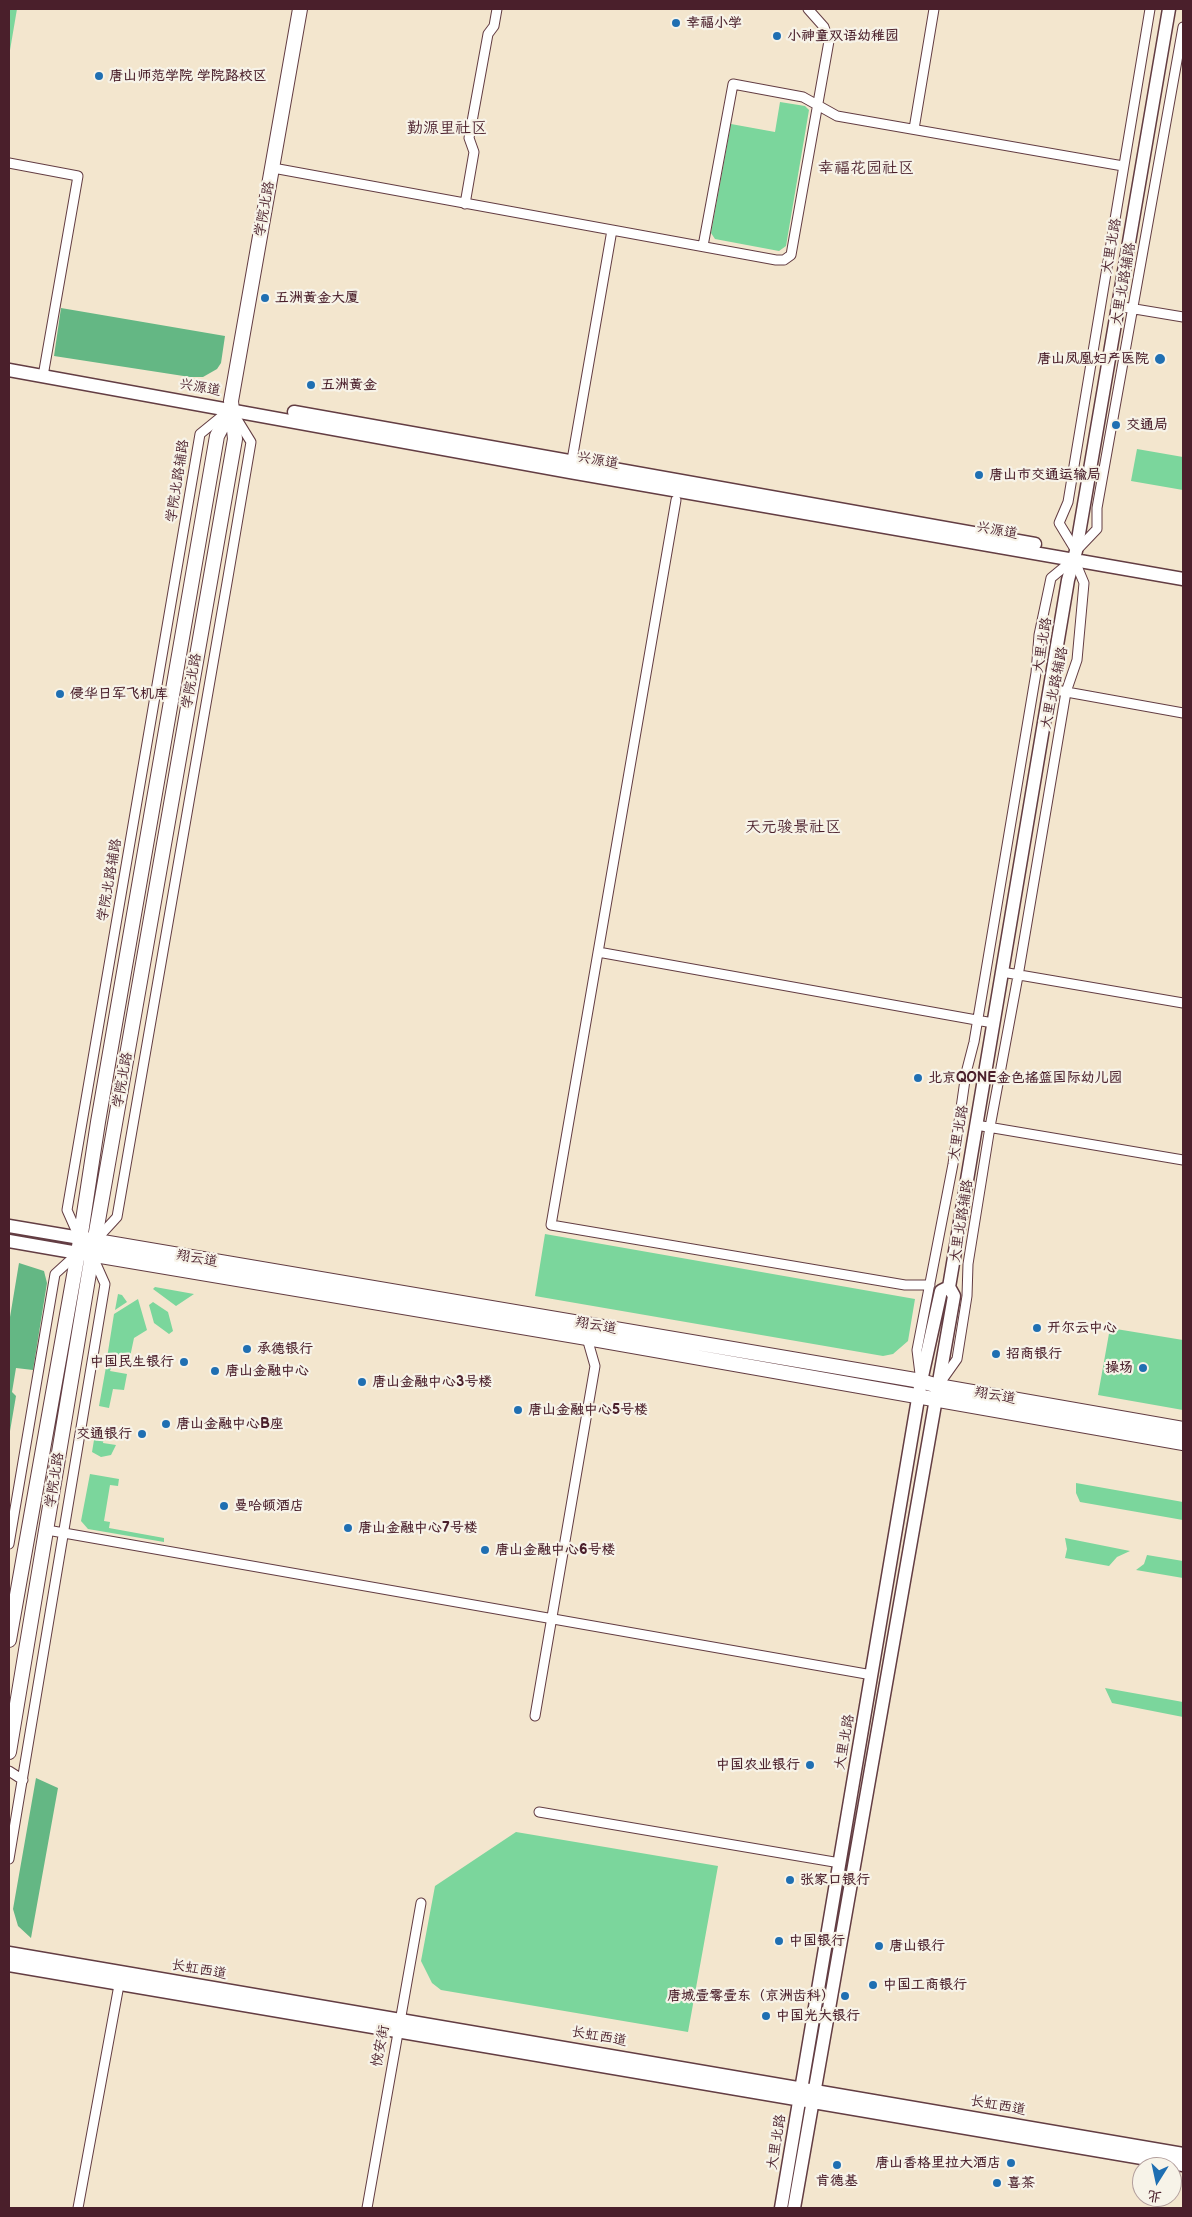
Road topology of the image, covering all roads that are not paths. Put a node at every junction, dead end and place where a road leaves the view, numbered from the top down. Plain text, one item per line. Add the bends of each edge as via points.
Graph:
1 (300, 9) edge
2 (497, 9) edge
3 (808, 9) edge
4 (934, 9) edge
5 (1150, 9) edge
6 (1169, 9) edge
7 (1183, 27) edge
8 (819, 106) junction
9 (914, 129) junction
10 (9, 163) edge
11 (1123, 166) junction
12 (272, 168) junction
13 (465, 204) junction
14 (612, 230) junction
15 (703, 246) junction
16 (1117, 306) junction
17 (1134, 308) junction
18 (1183, 317) edge
19 (9, 362) edge
20 (9, 370) edge
21 (44, 372) junction
22 (231, 405) junction
23 (571, 466) junction
24 (676, 500) dead end
25 (1075, 555) junction
26 (178, 566) junction
27 (194, 569) junction
28 (1183, 571) edge
29 (211, 572) junction
30 (228, 577) junction
31 (1183, 579) edge
32 (1050, 689) junction
33 (1066, 692) junction
34 (1183, 713) edge
35 (147, 745) junction
36 (163, 747) junction
37 (179, 751) junction
38 (197, 754) junction
39 (598, 952) junction
40 (1002, 972) junction
41 (1018, 976) junction
42 (1183, 1002) edge
43 (978, 1020) junction
44 (994, 1023) junction
45 (82, 1120) junction
46 (98, 1122) junction
47 (976, 1125) junction
48 (990, 1127) junction
49 (1183, 1160) edge
50 (9, 1226) edge
51 (80, 1238) junction
52 (9, 1241) edge
53 (88, 1249) junction
54 (930, 1285) junction
55 (949, 1287) junction
56 (587, 1338) junction
57 (921, 1381) junction
58 (938, 1386) junction
59 (918, 1398) junction
60 (935, 1400) junction
61 (1183, 1429) edge
62 (1183, 1443) edge
63 (47, 1530) junction
64 (64, 1533) junction
65 (9, 1544) edge
66 (13, 1593) edge
67 (35, 1596) junction
68 (53, 1599) junction
69 (552, 1618) junction
70 (9, 1640) edge
71 (872, 1674) junction
72 (535, 1716) dead end
73 (9, 1752) edge
74 (9, 1771) edge
75 (23, 1780) junction
76 (538, 1812) dead end
77 (9, 1859) edge
78 (840, 1863) junction
79 (421, 1902) dead end
80 (9, 1953) edge
81 (9, 1965) edge
82 (119, 1985) junction
83 (400, 2026) junction
84 (808, 2088) junction
85 (806, 2101) junction
86 (1183, 2154) edge
87 (1183, 2165) edge
88 (78, 2208) edge
89 (367, 2208) edge
90 (372, 2208) edge
91 (781, 2208) edge
92 (794, 2208) edge

1 - 12 main road, 学院北路
2 - 13 street via 494,26 488,34 469,138 474,152
3 - 8 street via 824,27 829,41
4 - 9 street
5 - 11 street, 大里北路辅路
6 - 16 main road, 大里北路
7 - 17 street, 大里北路辅路
8 - 9 street via 837,116
8 - 15 street via 791,255 784,260 776,260
8 - 15 street via 803,97 733,84
9 - 11 street
10 - 21 street via 78,176
11 - 25 street, 大里北路辅路 via 1068,502 1059,523
12 - 13 street
12 - 22 main road, 学院北路
13 - 14 street
14 - 15 street
14 - 23 street
16 - 17 street
16 - 25 main road, 大里北路
17 - 18 street
17 - 25 street, 大里北路辅路 via 1097,508 1097,528
19 - 21 main road, 兴源道
20 - 21 main road, 兴源道
21 - 22 main road, 兴源道
22 - 23 main road, 兴源道
22 - 26 street, 学院北路辅路 via 200,434
22 - 27 main road, 学院北路 via 217,436
22 - 29 main road, 学院北路 via 235,439
22 - 30 street via 251,442
23 - 25 main road, 兴源道
24 - 39 street
25 - 28 main road, 兴源道
25 - 31 main road, 兴源道
25 - 32 main road, 大里北路
25 - 33 street, 大里北路辅路 via 1084,583 1077,660
25 - 43 street, 大里北路辅路 via 1051,578 1041,625 1036,673
26 - 27 street
26 - 35 street, 学院北路辅路
27 - 36 main road, 学院北路
29 - 30 street
29 - 37 main road, 学院北路
30 - 38 street
32 - 33 street
32 - 40 main road, 大里北路
33 - 34 street
33 - 41 street, 大里北路辅路
35 - 36 street
35 - 45 street, 学院北路辅路
36 - 37 main road
36 - 46 main road, 学院北路
37 - 38 street
37 - 53 main road, 学院北路
38 - 53 street via 117,1217
39 - 43 street
39 - 54 street via 551,1225 905,1285
40 - 41 street
40 - 44 main road, 大里北路
41 - 42 street
41 - 48 street, 大里北路辅路
43 - 44 street
43 - 54 street, 大里北路辅路
44 - 47 main road, 大里北路
45 - 46 street
45 - 51 street, 学院北路辅路 via 67,1210
46 - 51 main road, 学院北路
47 - 48 street
47 - 55 main road, 大里北路
48 - 49 street
48 - 58 street, 大里北路辅路 via 957,1359
50 - 51 main road
51 - 53 main road, 学院北路
52 - 53 main road, 翔云道
53 - 56 main road, 翔云道
53 - 57 main road, 翔云道
53 - 63 main road, 学院北路
53 - 64 street via 104,1284
53 - 65 street via 55,1274
53 - 66 main road, 学院北路
54 - 57 street, 大里北路辅路 via 917,1350
55 - 57 main road, 大里北路 via 940,1291
55 - 58 main road, 大里北路 via 954,1296
56 - 59 main road, 翔云道
56 - 69 street via 595,1366
57 - 58 main road, 翔云道
57 - 59 main road, 大里北路
58 - 60 main road, 大里北路
58 - 61 main road, 翔云道
59 - 60 main road, 翔云道
59 - 71 main road, 大里北路
60 - 62 main road, 翔云道
60 - 84 main road, 大里北路
63 - 64 street
63 - 67 main road, 学院北路
64 - 68 street
64 - 69 street
66 - 67 main road
66 - 70 main road, 学院北路
67 - 68 street
67 - 73 main road, 学院北路
68 - 75 street
69 - 71 street
69 - 72 street
71 - 78 main road, 大里北路
74 - 75 street
75 - 77 street
76 - 78 street
78 - 84 main road, 大里北路
79 - 83 street
80 - 83 main road, 长虹西道
81 - 82 main road, 长虹西道
82 - 83 main road, 长虹西道
82 - 88 street
83 - 84 main road, 长虹西道
83 - 85 main road, 长虹西道
83 - 89 street, 悦安街
83 - 90 street, 悦安街
84 - 85 main road, 大里北路
84 - 86 main road, 长虹西道
85 - 87 main road, 长虹西道
85 - 91 main road, 大里北路
85 - 92 main road, 大里北路

